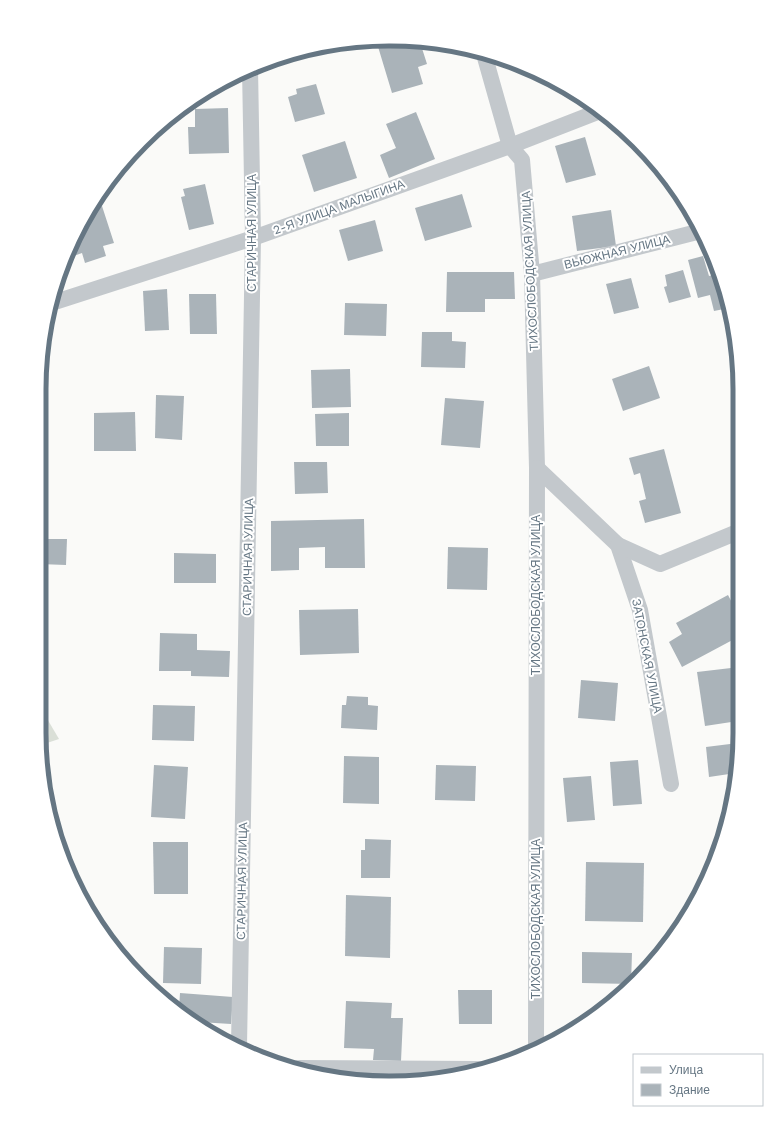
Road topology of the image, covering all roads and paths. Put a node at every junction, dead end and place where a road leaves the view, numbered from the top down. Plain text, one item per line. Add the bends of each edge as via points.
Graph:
1 (486, 60) edge
2 (250, 76) edge
3 (594, 113) edge
4 (510, 146) junction
5 (695, 233) edge
6 (253, 238) junction
7 (532, 274) junction
8 (58, 301) edge
9 (537, 468) junction
10 (733, 534) edge
11 (618, 545) junction
12 (671, 784) dead end
13 (239, 1041) edge
14 (536, 1043) edge
15 (318, 1068) edge
16 (457, 1069) edge

1 - 4 street
2 - 6 street, СТАРИЧНАЯ УЛИЦА
3 - 4 street, 2-Я УЛИЦА МАЛЫГИНА
4 - 6 street, 2-Я УЛИЦА МАЛЫГИНА
4 - 7 street, ТИХОСЛОБОДСКАЯ УЛИЦА via 522,160
5 - 7 street, ВЬЮЖНАЯ УЛИЦА
6 - 8 street, 2-Я УЛИЦА МАЛЫГИНА
6 - 13 street, СТАРИЧНАЯ УЛИЦА
7 - 9 street, ТИХОСЛОБОДСКАЯ УЛИЦА
9 - 11 street, ЗАТОНСКАЯ УЛИЦА
9 - 14 street, ТИХОСЛОБОДСКАЯ УЛИЦА
10 - 11 street via 660,564
11 - 12 street, ЗАТОНСКАЯ УЛИЦА via 640,610
15 - 16 street

